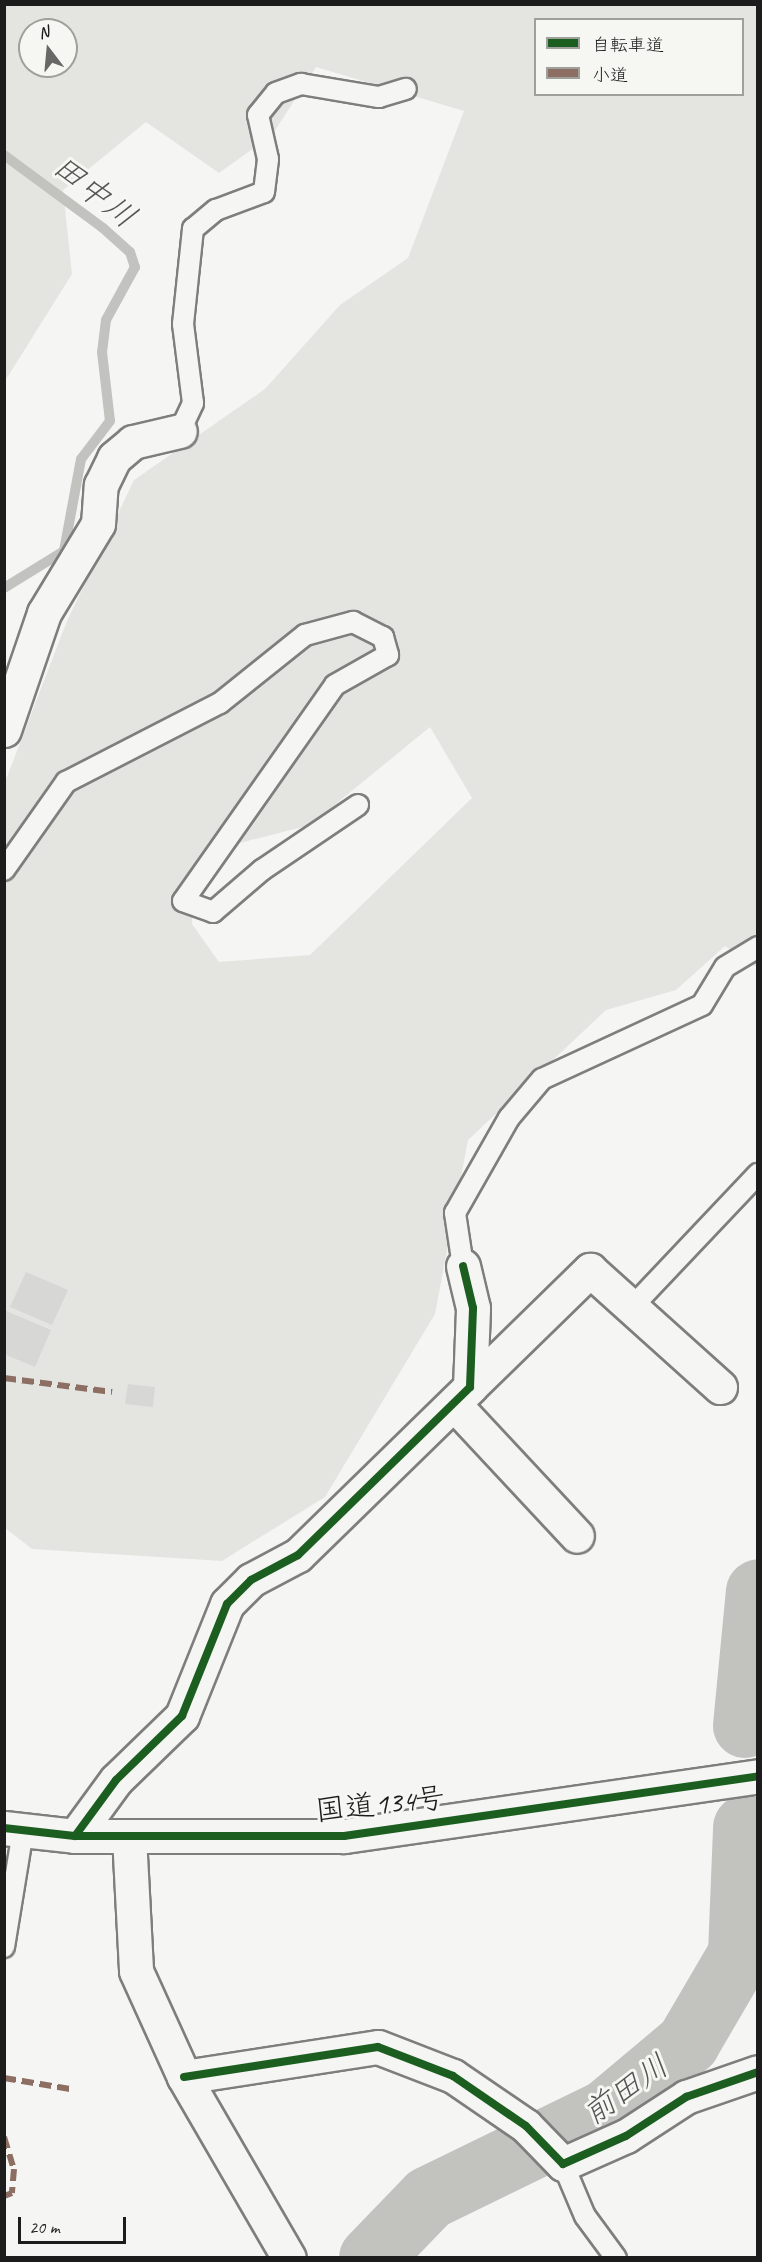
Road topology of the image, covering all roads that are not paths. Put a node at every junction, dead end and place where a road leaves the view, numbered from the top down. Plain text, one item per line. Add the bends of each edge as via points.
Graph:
1 (406, 89) dead end
2 (180, 431) joint
3 (4, 730) edge
4 (358, 805) dead end
5 (4, 870) edge
6 (758, 947) edge
7 (758, 1174) edge
8 (463, 1266) joint
9 (633, 1306) junction
10 (720, 1387) dead end
11 (462, 1396) junction
12 (577, 1536) dead end
13 (758, 1776) edge
14 (14, 1829) edge
15 (75, 1836) junction
16 (129, 1836) junction
17 (4, 1947) edge
18 (758, 2072) edge
19 (184, 2077) junction
20 (563, 2164) junction
21 (289, 2258) edge
22 (616, 2258) edge

1 - 2 lane via 379,96 301,84 276,93 258,115 268,159 264,192 216,210 193,229 183,324 193,404
2 - 3 main road via 133,442 114,458 101,485 98,524 44,613
4 - 5 lane via 262,870 213,912 183,901 335,685 388,655 383,637 352,622 305,635 220,703 66,782
6 - 8 lane via 725,967 702,1005 542,1079 509,1118 455,1213
7 - 9 lane
8 - 11 main road via 473,1308
9 - 10 main road
9 - 11 main road via 590,1270
11 - 12 main road
11 - 15 main road via 298,1555 251,1580 227,1604 182,1716 116,1780
13 - 16 main road, 国道134号 via 344,1836
14 - 15 main road, 国道134号
14 - 17 lane
15 - 16 main road, 国道134号
16 - 19 main road via 136,1971
18 - 20 main road via 686,2097 626,2136
19 - 20 main road via 378,2046 453,2076 526,2126
19 - 21 main road
20 - 22 lane via 585,2216

